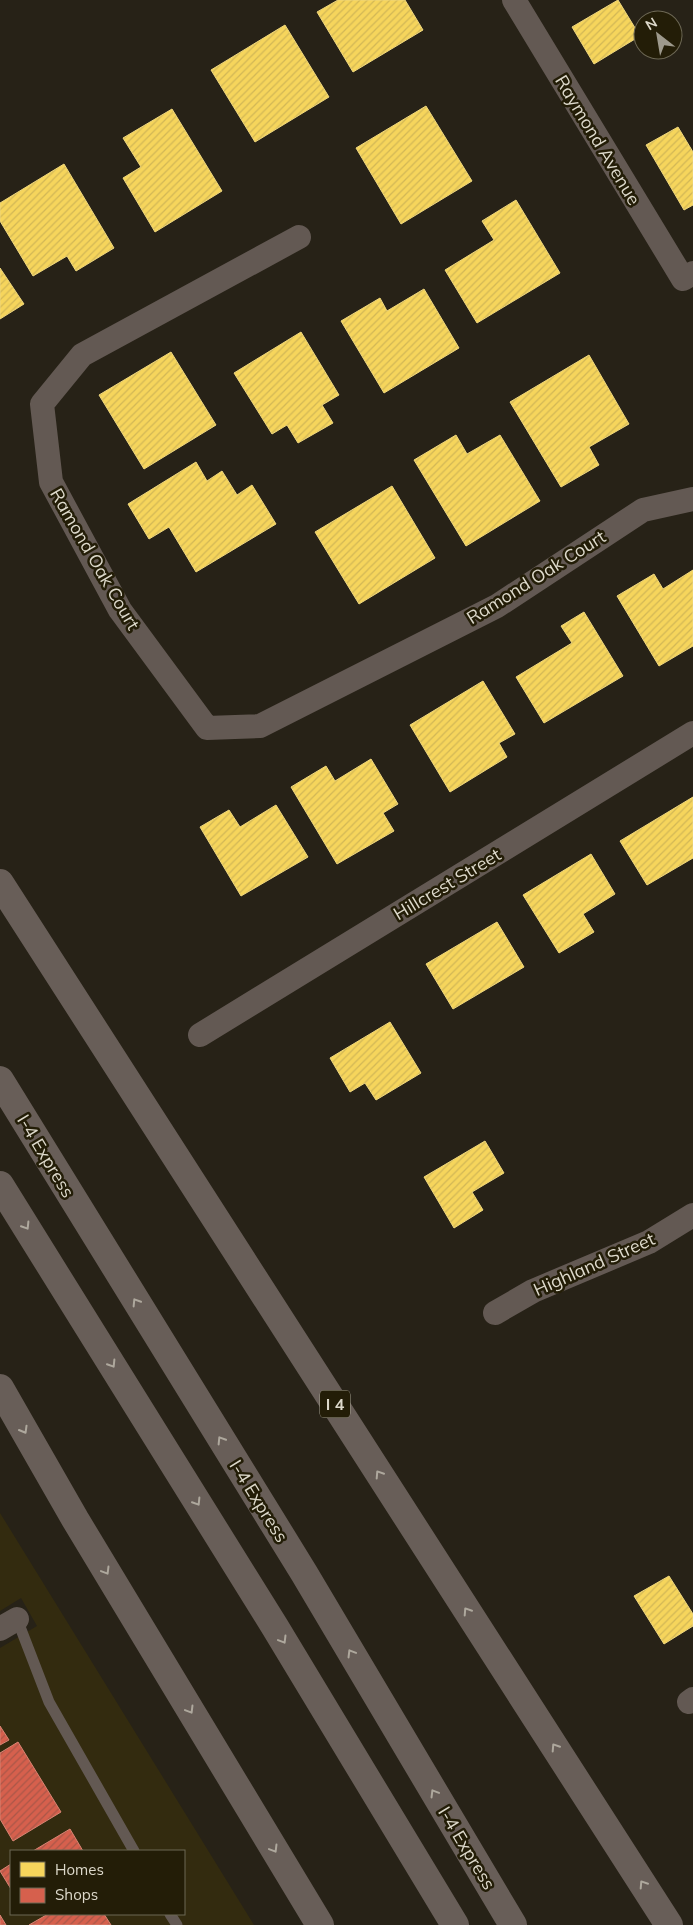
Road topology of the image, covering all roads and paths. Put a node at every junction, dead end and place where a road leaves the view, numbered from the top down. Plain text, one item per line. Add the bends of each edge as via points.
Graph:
1 (514, 0) edge
2 (299, 237) dead end
3 (688, 276) edge
4 (693, 499) edge
5 (693, 733) edge
6 (0, 883) edge
7 (200, 1035) dead end
8 (0, 1080) edge
9 (0, 1185) edge
10 (693, 1215) edge
11 (495, 1313) dead end
12 (0, 1388) edge
13 (8, 1624) edge
14 (133, 1850) edge
15 (320, 1925) edge
16 (455, 1925) edge
17 (513, 1925) edge
18 (669, 1925) edge

1 - 3 street, Raymond Avenue
2 - 4 street, Ramond Oak Court via 82,355 42,404 51,482 120,610 207,728 260,726 497,606 643,510
5 - 7 street, Hillcrest Street
18 -> 6 highway, I 4
17 -> 8 highway, I-4 Express via 304,1573
9 -> 16 highway via 270,1619
10 - 11 street, Highland Street via 649,1242 533,1291
12 -> 15 highway via 85,1536
13 - 14 lane

